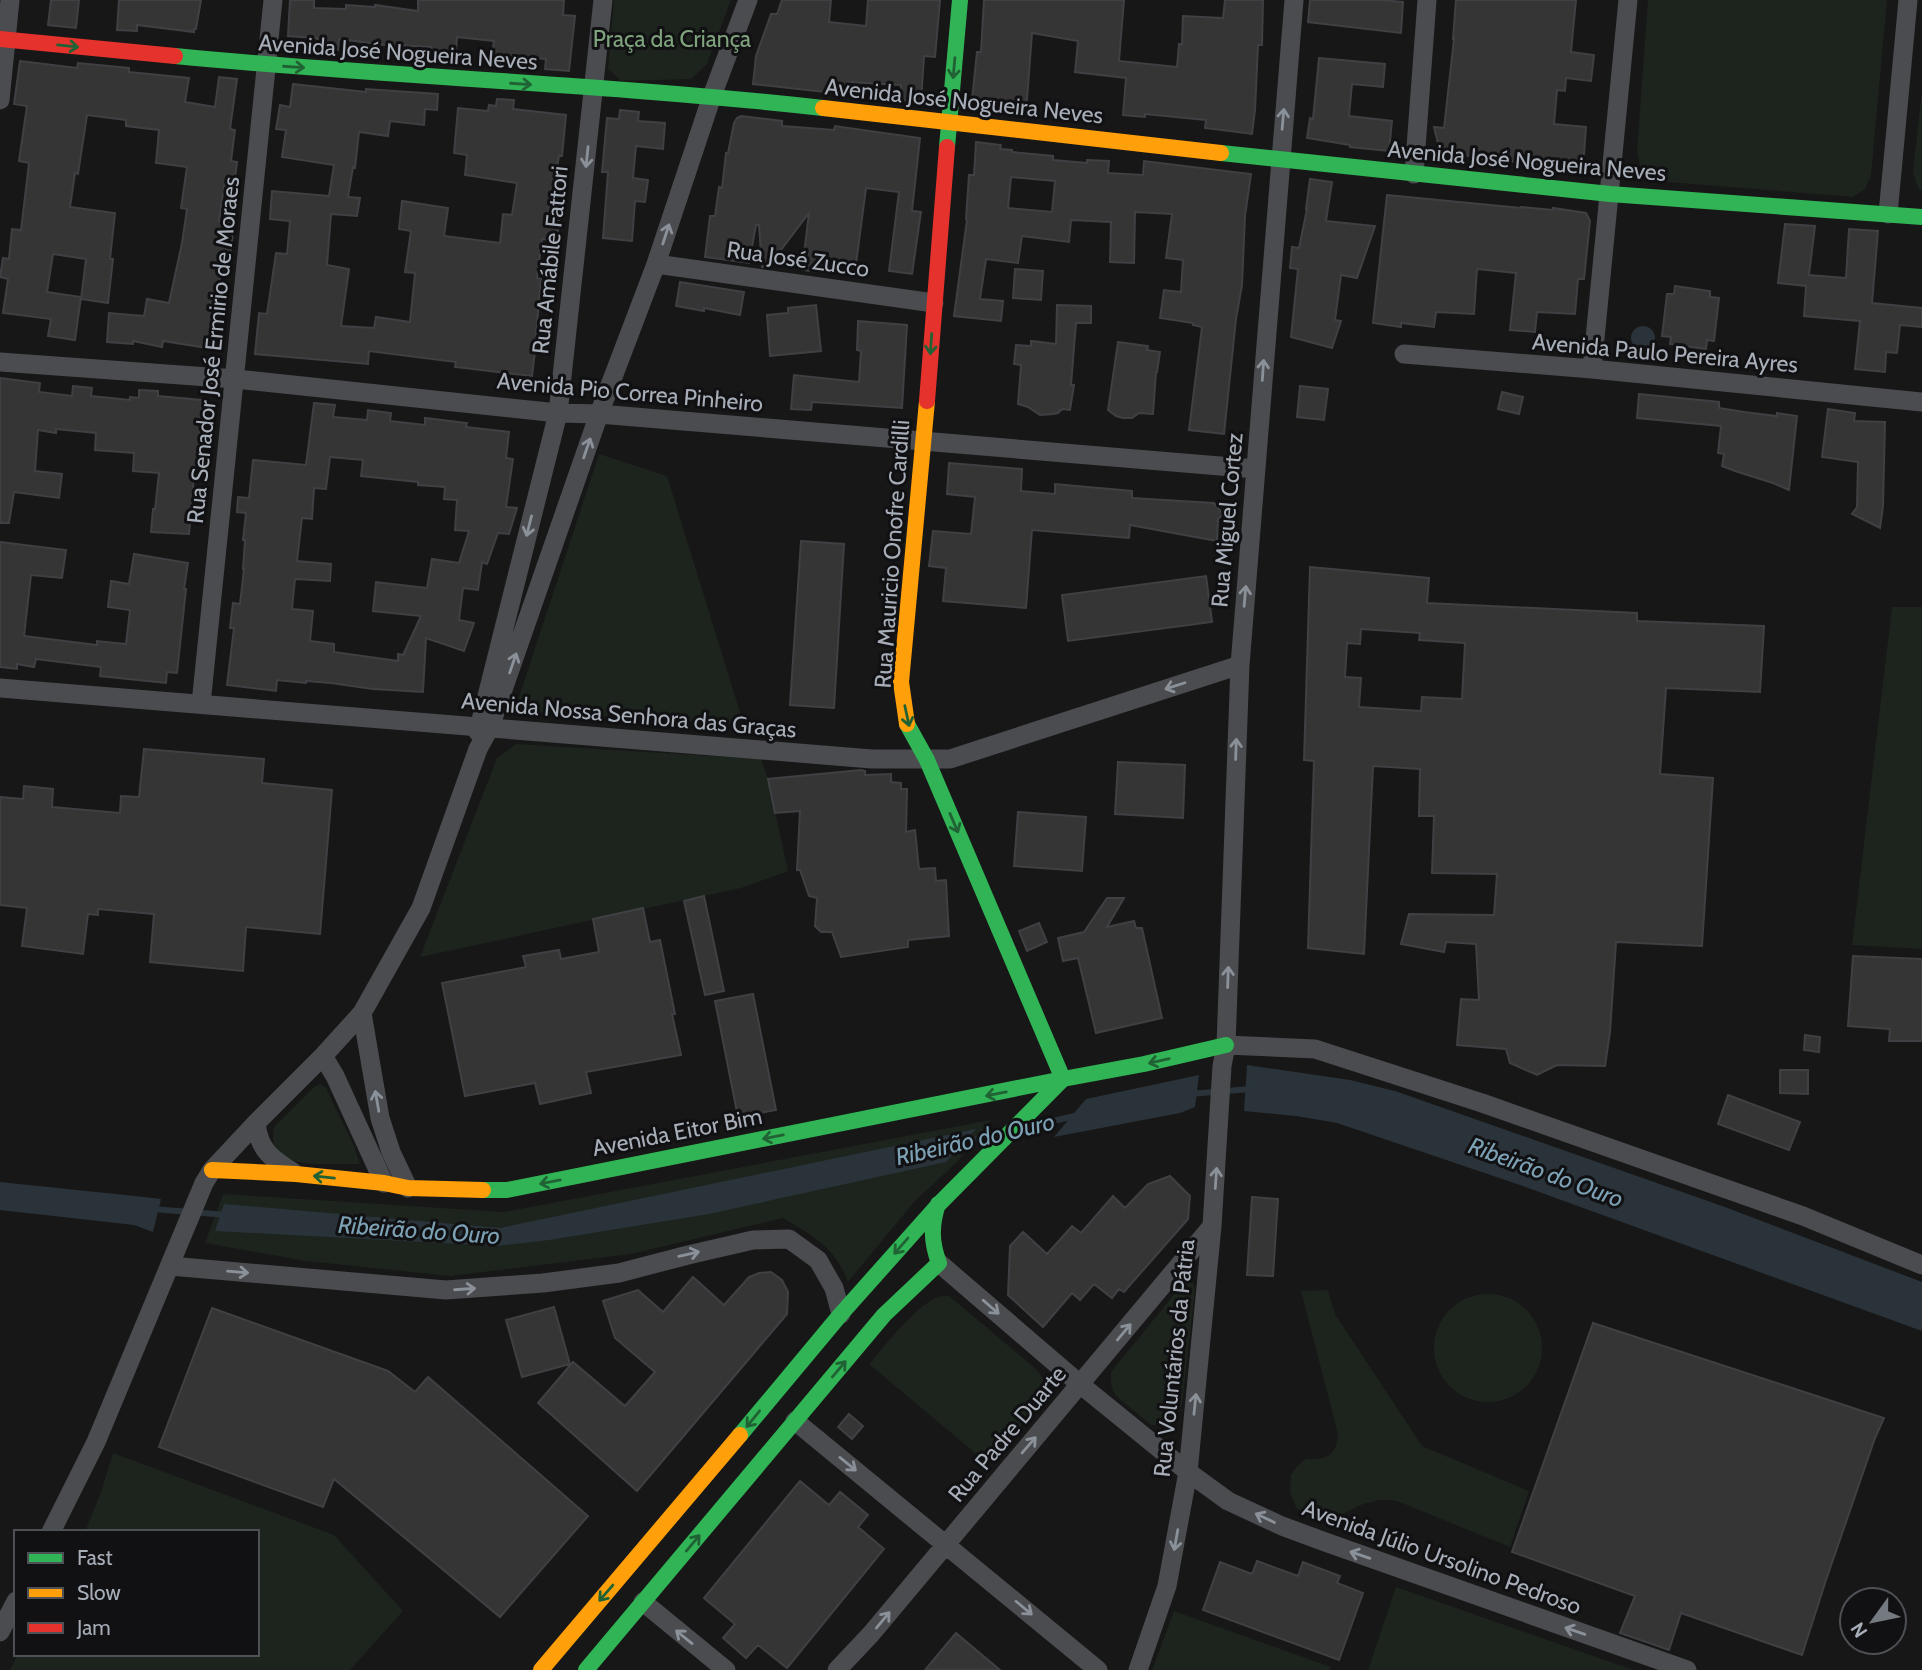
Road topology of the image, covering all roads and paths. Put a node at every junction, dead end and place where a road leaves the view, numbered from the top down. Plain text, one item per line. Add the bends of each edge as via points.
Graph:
1 (10, 0) edge
2 (274, 0) edge
3 (603, 0) edge
4 (748, 0) edge
5 (960, 0) edge
6 (1294, 0) edge
7 (1427, 0) edge
8 (1628, 0) edge
9 (1908, 0) edge
10 (3, 40) edge
11 (266, 65) junction
12 (594, 89) junction
13 (712, 96) junction
14 (0, 100) edge
15 (950, 122) junction
16 (1280, 159) junction
17 (1413, 174) junction
18 (1610, 194) junction
19 (1888, 214) junction
20 (1922, 217) edge
21 (656, 264) junction
22 (934, 303) junction
23 (1404, 354) dead end
24 (0, 362) edge
25 (1592, 369) junction
26 (236, 379) junction
27 (1922, 402) edge
28 (558, 413) junction
29 (599, 414) junction
30 (924, 440) junction
31 (1256, 469) junction
32 (1240, 664) junction
33 (0, 688) edge
34 (201, 704) junction
35 (484, 727) junction
36 (927, 761) junction
37 (362, 1013) junction
38 (1226, 1045) junction
39 (323, 1056) junction
40 (1063, 1079) junction
41 (256, 1122) junction
42 (296, 1174) junction
43 (208, 1176) junction
44 (384, 1183) junction
45 (408, 1188) junction
46 (939, 1204) junction
47 (1212, 1226) junction
48 (939, 1263) junction
49 (1922, 1265) edge
50 (170, 1266) junction
51 (841, 1314) junction
52 (1081, 1385) junction
53 (795, 1421) junction
54 (1188, 1472) junction
55 (52, 1530) edge
56 (946, 1544) junction
57 (643, 1602) junction
58 (14, 1605) edge
59 (0, 1632) edge
60 (541, 1670) edge
61 (586, 1670) edge
62 (726, 1670) edge
63 (836, 1670) edge
64 (1098, 1670) edge
65 (1138, 1670) edge
66 (1687, 1670) edge

1 - 10 street
2 - 11 street, Rua Senador José Ermirio de Moraes
3 - 12 street, Rua Amábile Fattori
4 - 13 street
5 -> 15 street, Rua Mauricio Onofre Cardilli
16 -> 6 street, Rua Miguel Cortez
7 - 17 street
8 - 18 street
9 - 19 street
10 -> 11 street, Avenida José Nogueira Neves
10 - 14 street
11 -> 12 street, Avenida José Nogueira Neves
11 - 26 street, Rua Senador José Ermirio de Moraes
12 - 13 street, Avenida José Nogueira Neves
12 -> 28 street, Rua Amábile Fattori
13 - 15 street, Avenida José Nogueira Neves
21 -> 13 street
15 - 16 street, Avenida José Nogueira Neves
15 - 22 street, Rua Mauricio Onofre Cardilli
16 - 17 street, Avenida José Nogueira Neves
31 -> 16 street, Rua Miguel Cortez
17 - 18 street, Avenida José Nogueira Neves
18 - 19 street, Avenida José Nogueira Neves
18 - 25 street
19 - 20 street, Avenida José Nogueira Neves
21 - 22 street, Rua José Zucco
21 - 29 street
22 -> 30 street, Rua Mauricio Onofre Cardilli
23 - 25 street, Avenida Paulo Pereira Ayres
24 - 26 street, Avenida Pio Correa Pinheiro
25 - 27 street, Avenida Paulo Pereira Ayres
26 - 28 street, Avenida Pio Correa Pinheiro
26 - 34 street, Rua Senador José Ermirio de Moraes
28 - 29 street, Avenida Pio Correa Pinheiro
28 -> 35 street, Rua Amábile Fattori
29 - 30 street, Avenida Pio Correa Pinheiro
35 -> 29 street
30 - 31 street, Avenida Pio Correa Pinheiro
30 -> 36 street, Rua Mauricio Onofre Cardilli via 901,681 907,724
32 -> 31 street, Rua Miguel Cortez
32 -> 36 street, Avenida Nossa Senhora das Graças via 950,759
38 -> 32 street, Rua Miguel Cortez
33 - 34 street, Avenida Nossa Senhora das Graças
34 - 35 street, Avenida Nossa Senhora das Graças
35 - 36 street, Avenida Nossa Senhora das Graças
35 - 37 street via 421,908
36 -> 40 street, Rua Mauricio Onofre Cardilli
37 - 39 street
45 -> 37 street via 380,1118
38 -> 40 street, Avenida Eitor Bim
47 -> 38 street, Rua Voluntários da Pátria
38 - 49 street via 1315,1049 1803,1216
39 - 41 street
39 - 44 street
40 -> 45 street, Avenida Eitor Bim via 507,1190
40 - 46 street
41 - 42 street via 258,1139 274,1160
41 - 43 street
42 - 43 street, Avenida Eitor Bim
44 -> 42 street, Avenida Eitor Bim
43 - 50 street
44 - 45 street, Avenida Eitor Bim
46 - 48 street via 932,1220 933,1250
46 -> 51 street
52 -> 47 street, Rua Padre Duarte
54 -> 47 street, Rua Voluntários da Pátria
48 -> 52 street, Avenida Júlio Ursolino Pedroso
53 -> 48 street via 884,1315
50 -> 51 street via 446,1290 619,1273 752,1240 789,1239 818,1260 834,1288
50 - 55 street via 96,1443
51 -> 60 street
52 - 54 street, Avenida Júlio Ursolino Pedroso
56 -> 52 street, Rua Padre Duarte
53 -> 56 street
57 -> 53 street
54 -> 65 street, Rua Voluntários da Pátria via 1167,1586
66 -> 54 street, Avenida Júlio Ursolino Pedroso via 1282,1526 1228,1501
63 -> 56 street, Rua Padre Duarte
56 -> 64 street
57 - 61 street
62 -> 57 street
58 - 59 street

